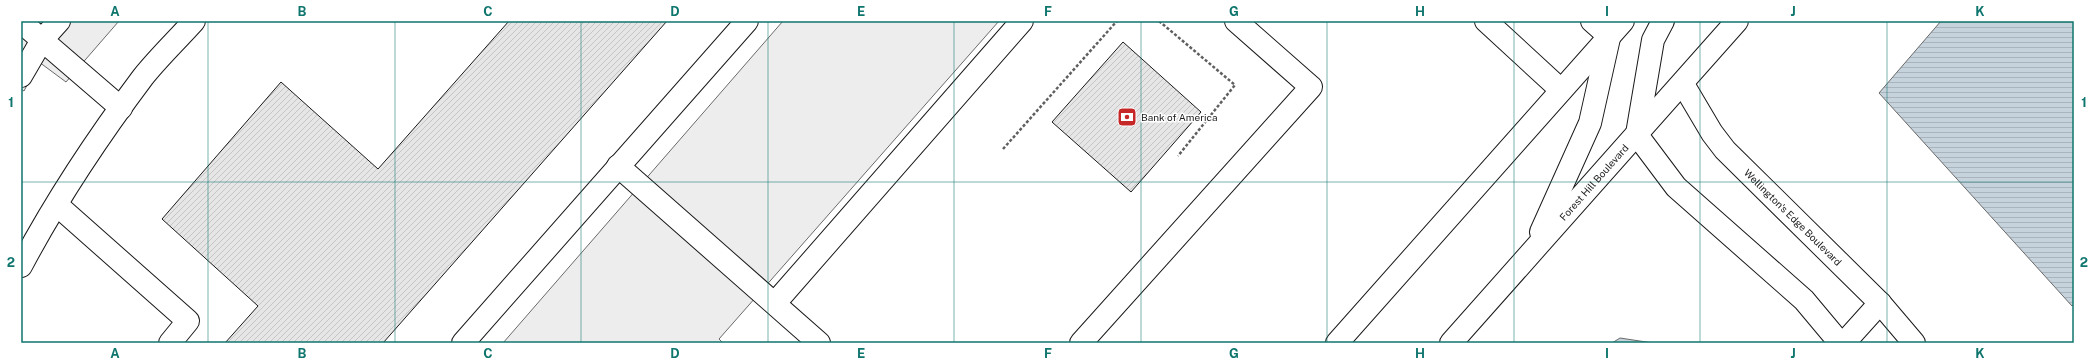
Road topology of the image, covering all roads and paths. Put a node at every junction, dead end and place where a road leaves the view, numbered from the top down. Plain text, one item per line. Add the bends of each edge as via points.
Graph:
1 (59, 21) edge
2 (194, 21) edge
3 (747, 21) edge
4 (1022, 21) edge
5 (1117, 21) edge
6 (1159, 21) edge
7 (1236, 21) edge
8 (1486, 21) edge
9 (1592, 21) edge
10 (1663, 21) edge
11 (1737, 21) edge
12 (21, 22) edge
13 (1616, 29) edge
14 (42, 40) junction
15 (21, 76) edge
16 (1683, 84) junction
17 (1562, 90) junction
18 (121, 108) junction
19 (1637, 135) junction
20 (1003, 150) dead end
21 (1178, 156) dead end
22 (618, 166) junction
23 (57, 205) junction
24 (1532, 251) junction
25 (21, 266) edge
26 (1880, 303) junction
27 (775, 304) junction
28 (170, 343) edge
29 (463, 343) edge
30 (819, 343) edge
31 (1081, 343) edge
32 (1337, 343) edge
33 (1451, 343) edge
34 (1840, 343) edge
35 (1844, 343) edge
36 (1914, 343) edge

1 - 14 main road
2 - 18 main road via 144,76
3 - 22 main road
4 - 27 main road
5 - 20 path
6 - 21 path via 1235,85
7 - 31 main road via 1311,87
8 - 17 main road
9 - 13 main road
10 - 19 main road via 1653,40
11 - 16 main road, Forest Hill Boulevard
12 - 14 main road
13 - 17 main road
13 - 24 main road via 1590,124
14 - 15 main road
14 - 18 main road
16 - 19 main road, Forest Hill Boulevard
16 - 26 main road, Wellington's Edge Boulevard via 1725,150
17 - 32 main road
18 - 23 main road
19 - 24 main road, Forest Hill Boulevard
19 - 34 main road via 1676,187 1804,300
22 - 27 main road
22 - 29 main road
23 - 25 main road
23 - 28 main road via 188,321
24 - 33 main road, Forest Hill Boulevard
26 - 35 main road
26 - 36 main road, Wellington's Edge Boulevard
27 - 30 main road

